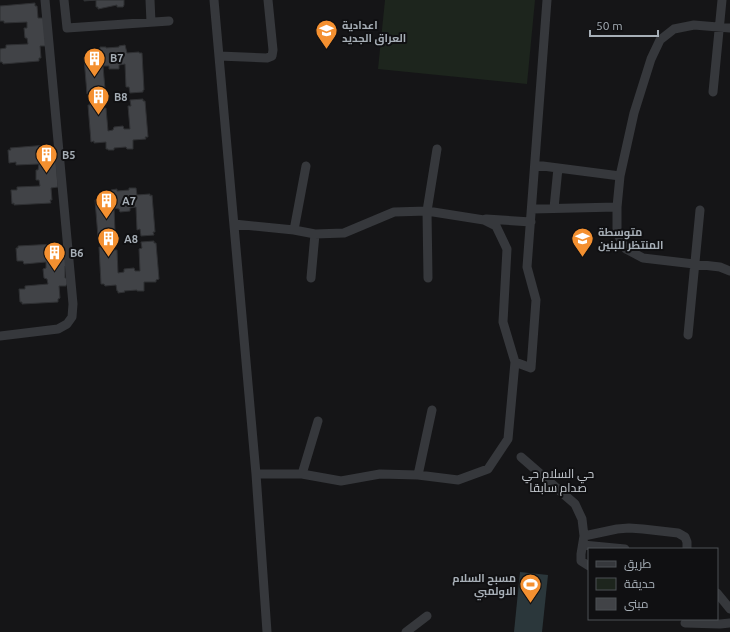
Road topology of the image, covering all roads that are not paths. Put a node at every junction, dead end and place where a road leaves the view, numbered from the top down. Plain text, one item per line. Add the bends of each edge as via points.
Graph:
1 (45, 0) edge
2 (64, 0) edge
3 (150, 0) edge
4 (214, 0) edge
5 (268, 0) edge
6 (547, 0) edge
7 (722, 0) edge
8 (169, 20) dead end
9 (151, 22) junction
10 (720, 28) junction
11 (730, 28) edge
12 (219, 56) junction
13 (713, 92) dead end
14 (437, 149) dead end
15 (535, 165) junction
16 (306, 166) dead end
17 (558, 168) junction
18 (620, 176) junction
19 (617, 207) junction
20 (554, 208) junction
21 (532, 209) junction
22 (700, 210) dead end
23 (427, 212) junction
24 (479, 219) junction
25 (531, 222) junction
26 (234, 224) junction
27 (294, 230) junction
28 (315, 234) junction
29 (695, 263) junction
30 (730, 271) edge
31 (311, 278) dead end
32 (428, 278) dead end
33 (688, 335) dead end
34 (0, 336) edge
35 (515, 362) junction
36 (432, 410) dead end
37 (318, 421) dead end
38 (521, 457) dead end
39 (256, 474) junction
40 (302, 474) junction
41 (418, 475) junction
42 (584, 540) junction
43 (620, 548) edge
44 (687, 548) edge
45 (588, 565) edge
46 (718, 594) edge
47 (730, 609) edge
48 (427, 616) dead end
49 (730, 623) edge
50 (685, 625) edge
51 (268, 632) edge
52 (406, 632) edge

1 - 34 street via 73,304 72,317 67,324 58,329
2 - 9 street via 67,28
3 - 9 street
4 - 12 street
5 - 12 street via 272,56
6 - 15 street
7 - 10 street
8 - 9 street
10 - 11 street
10 - 13 street
10 - 18 street via 694,25 674,29 660,40 650,59 634,113
12 - 26 street
14 - 23 street
15 - 17 street
15 - 21 street
16 - 27 street
17 - 18 street
17 - 20 street
18 - 19 street
19 - 20 street
19 - 29 street via 616,233 626,249 643,258
20 - 21 street
21 - 25 street
22 - 29 street
23 - 24 street
23 - 28 street via 394,212 344,233
23 - 32 street
24 - 25 street
24 - 35 street via 496,226 508,249 503,322
25 - 35 street via 527,267 536,300 530,368
26 - 27 street
26 - 39 street
27 - 28 street
28 - 31 street
29 - 30 street
29 - 33 street
35 - 41 street via 508,439 488,469 458,480
36 - 41 street
37 - 40 street
38 - 42 street via 575,504 582,519
39 - 40 street
39 - 51 street
40 - 41 street via 341,481 380,474
42 - 43 street
42 - 44 street via 617,529 643,529 678,533 685,537
42 - 45 street via 581,561
46 - 47 street
48 - 52 street
49 - 50 street

